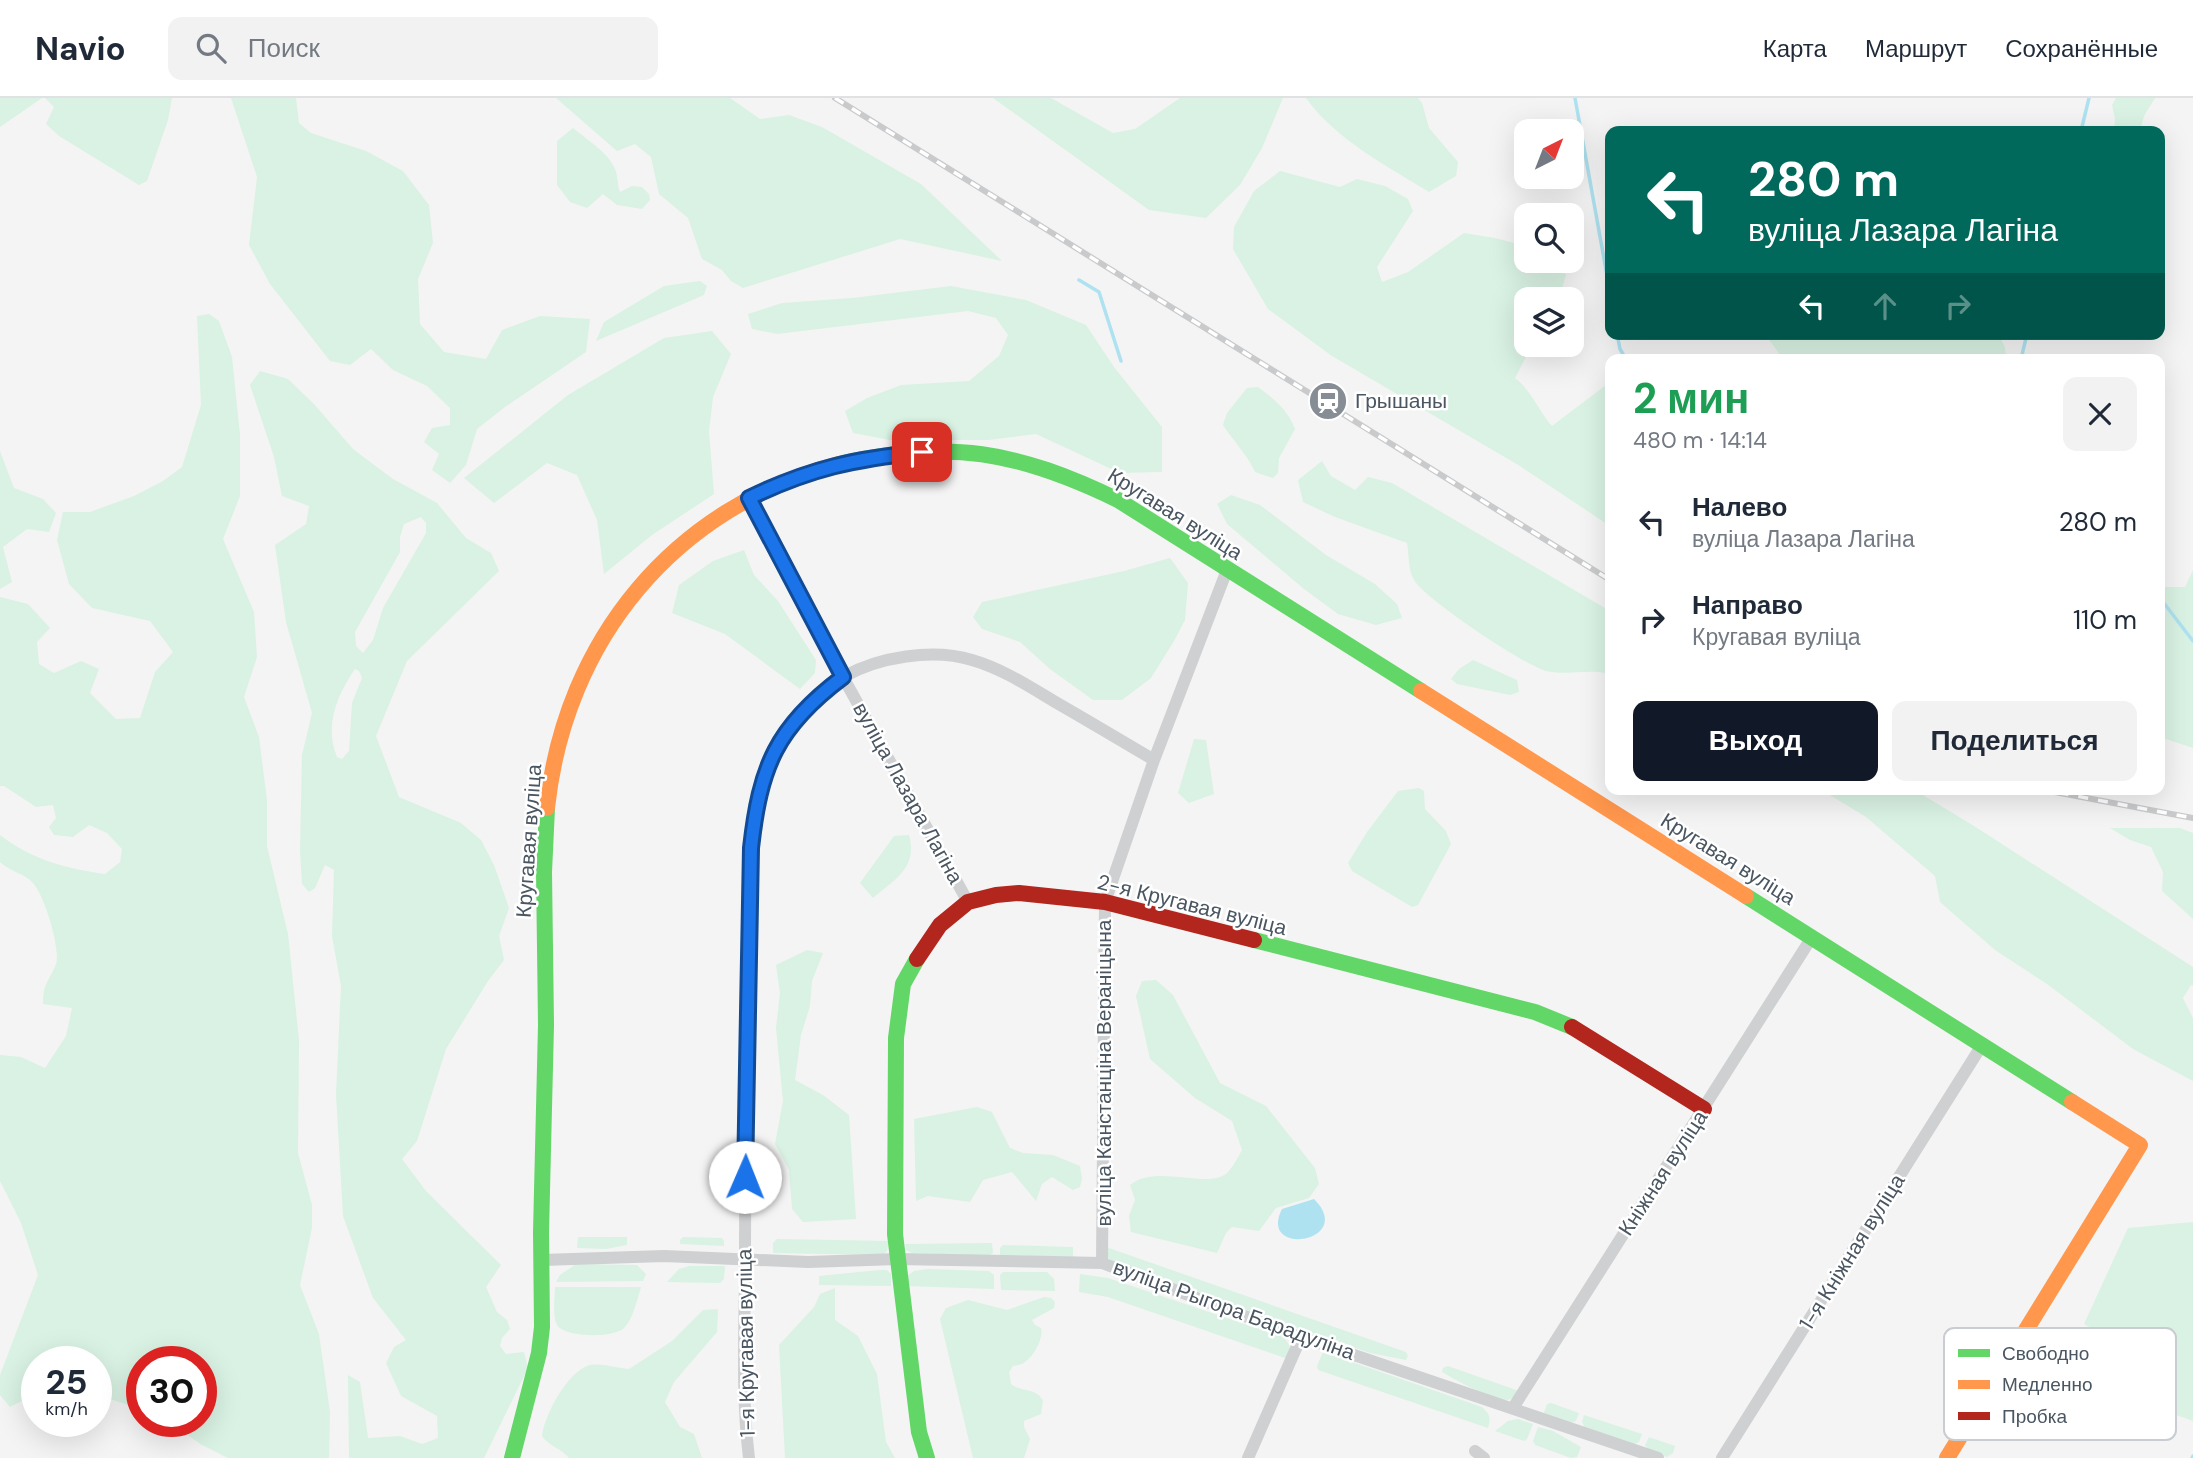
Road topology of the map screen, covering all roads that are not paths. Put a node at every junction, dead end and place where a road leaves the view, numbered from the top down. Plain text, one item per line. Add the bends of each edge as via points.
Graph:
1 (749, 498) junction
2 (1227, 570) junction
3 (843, 677) junction
4 (1154, 760) junction
5 (968, 902) junction
6 (1105, 902) junction
7 (1812, 937) junction
8 (1982, 1045) junction
9 (1704, 1109) junction
10 (898, 1259) junction
11 (542, 1260) junction
12 (745, 1260) junction
13 (1102, 1263) junction
14 (2027, 1328) edge
15 (1301, 1337) junction
16 (1513, 1408) junction
17 (1958, 1440) edge
18 (512, 1458) edge
19 (749, 1458) edge
20 (927, 1458) edge
21 (1248, 1458) edge
22 (1658, 1458) edge
23 (1723, 1458) edge
24 (1947, 1458) edge

1 - 2 street, Кругавая вуліца via 817,469 868,458 975,452 1039,466 1086,484
1 - 3 street, вуліца Лазара Лагіна
1 - 11 street, Кругавая вуліца via 667,556 617,613 596,645 564,720 550,781 543,879
2 - 4 street, вуліца Канстанціна Вераніцына
2 - 7 street, Кругавая вуліца
3 - 4 street, 1-я Кругавая вуліца via 905,657 971,659 1019,681
3 - 5 street, вуліца Лазара Лагіна
3 - 12 street, 1-я Кругавая вуліца via 818,696 776,747 754,821
4 - 6 street, вуліца Канстанціна Вераніцына
5 - 6 street, 2-я Кругавая вуліца via 1019,893
5 - 10 street, 2-я Кругавая вуліца via 940,925 903,984 896,1038
6 - 9 street, 2-я Кругавая вуліца via 1559,1019
6 - 13 street, вуліца Канстанціна Вераніцына
7 - 8 street, Кругавая вуліца
7 - 9 street, Кніжная вуліца
8 - 14 street, Кругавая вуліца via 2140,1145
8 - 23 street, 1-я Кніжная вуліца
9 - 16 street, Кніжная вуліца
10 - 12 street, вуліца Рыгора Барадуліна
10 - 13 street, вуліца Рыгора Барадуліна
10 - 20 street, 2-я Кругавая вуліца via 919,1432
11 - 12 street, вуліца Рыгора Барадуліна via 663,1256
11 - 18 street, Кругавая вуліца via 541,1340
12 - 19 street, 1-я Кругавая вуліца
13 - 15 street, вуліца Рыгора Барадуліна
15 - 16 street, вуліца Рыгора Барадуліна
15 - 21 street
16 - 22 street, вуліца Рыгора Барадуліна
17 - 24 street, Кругавая вуліца

